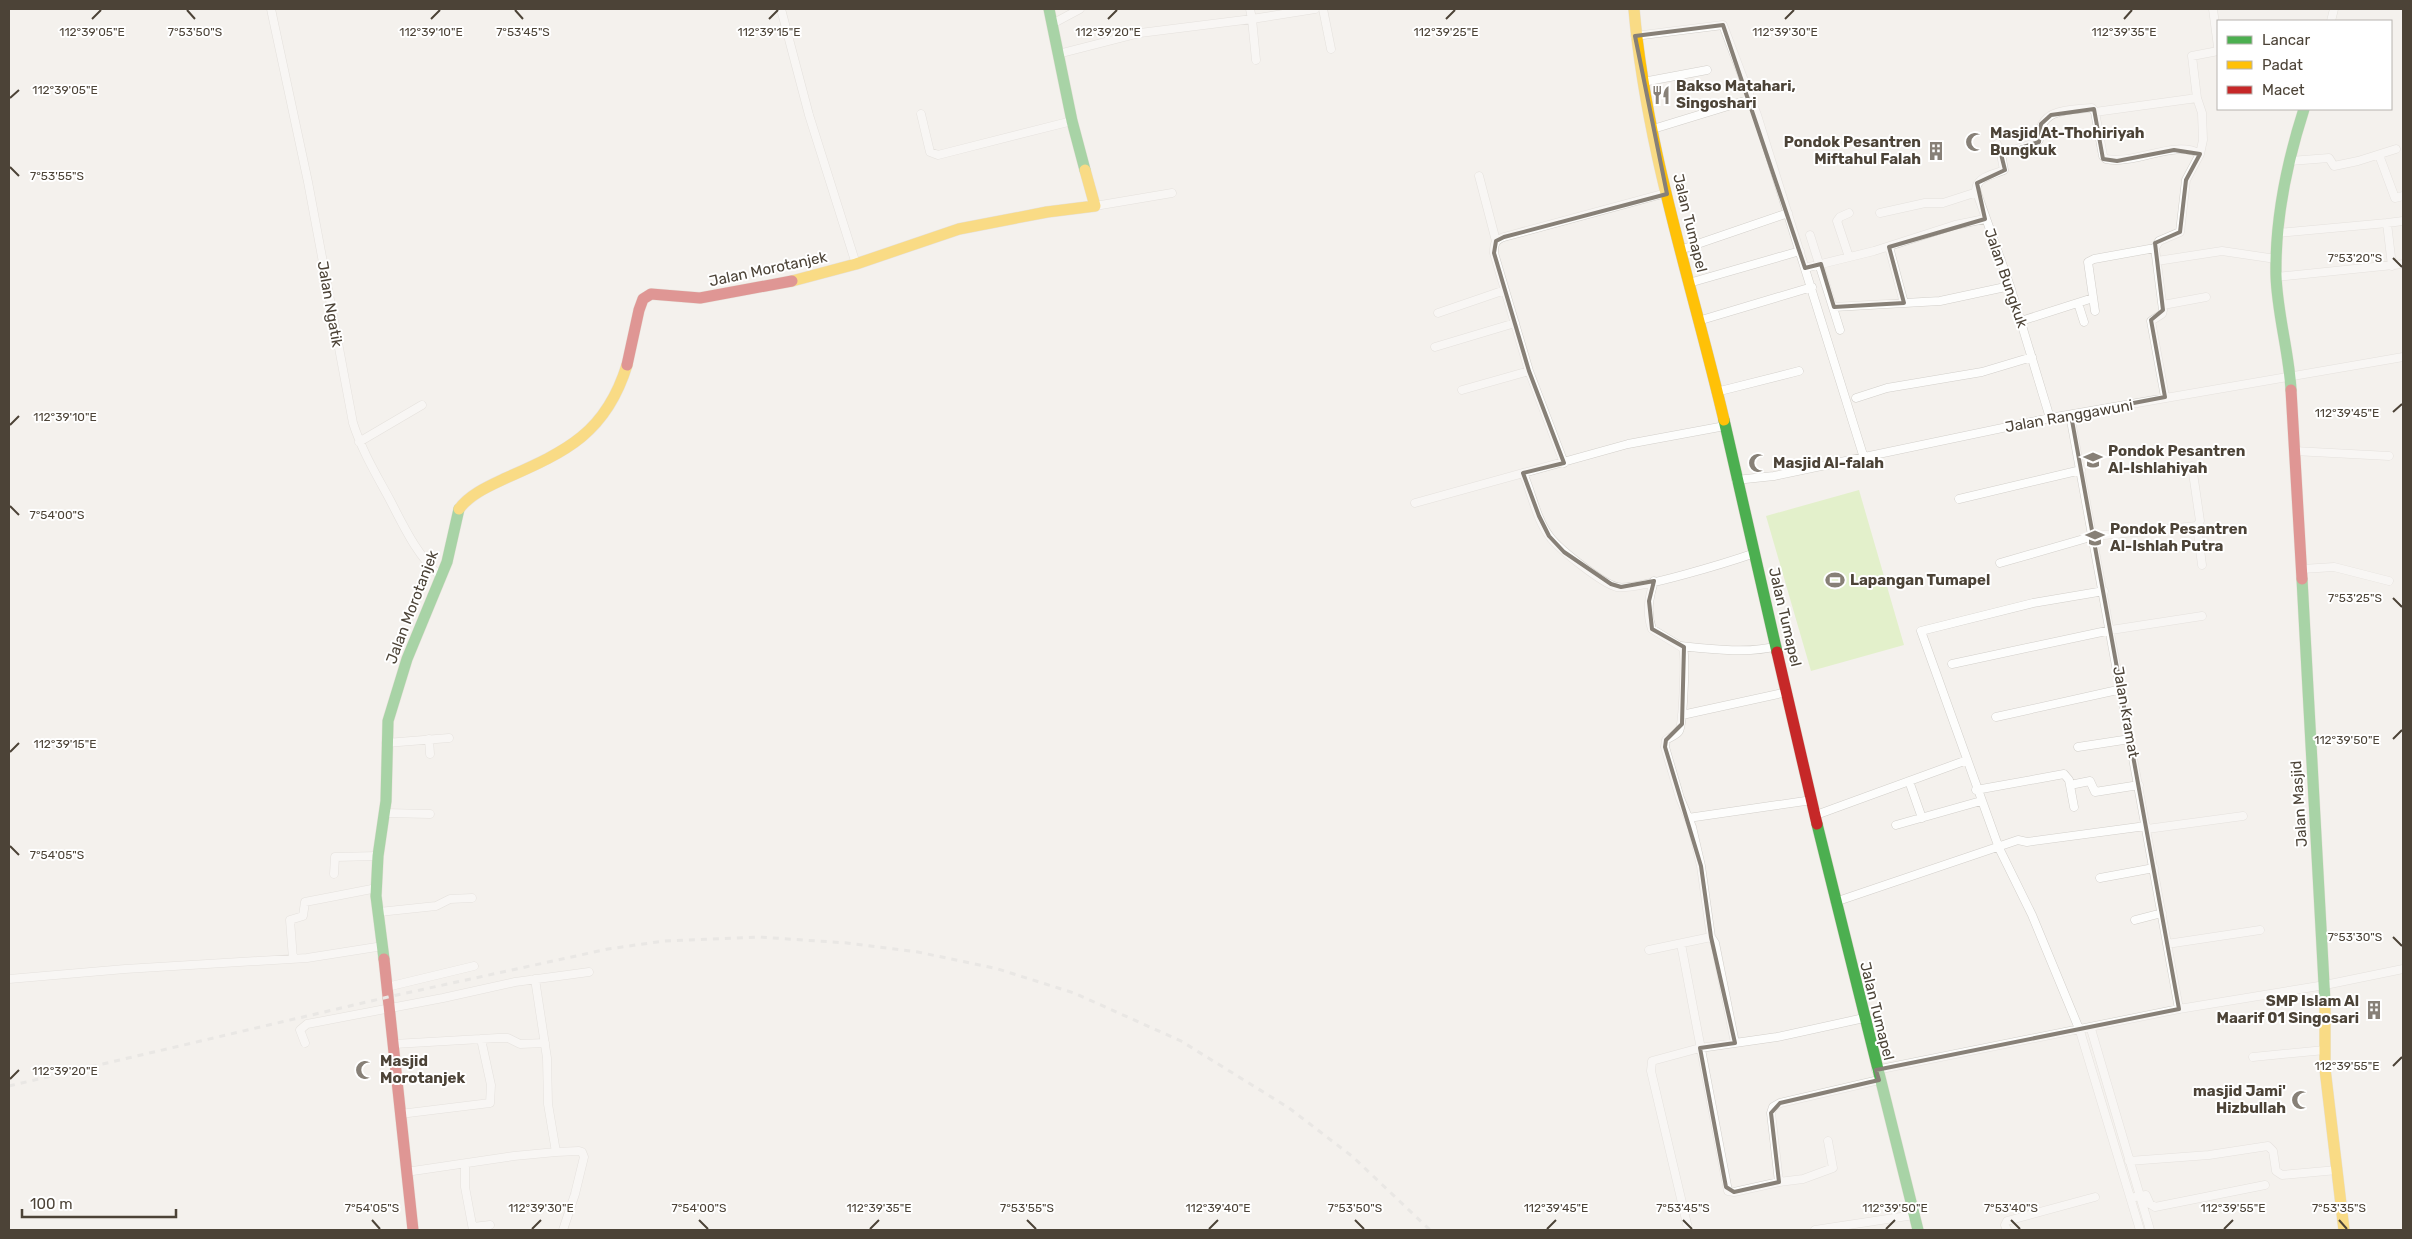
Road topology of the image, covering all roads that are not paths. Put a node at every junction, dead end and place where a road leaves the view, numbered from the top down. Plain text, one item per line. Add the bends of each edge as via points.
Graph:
1 (271, 9) edge
2 (781, 9) edge
3 (1049, 9) edge
4 (1080, 9) edge
5 (1250, 9) edge
6 (1315, 9) edge
7 (1323, 9) edge
8 (1634, 9) edge
9 (2213, 9) edge
10 (1252, 19) junction
11 (1052, 24) junction
12 (1635, 36) junction
13 (2217, 41) edge
14 (1331, 49) dead end
15 (2217, 49) edge
16 (1058, 54) junction
17 (1256, 60) dead end
18 (1708, 70) dead end
19 (1643, 82) junction
20 (2197, 98) junction
21 (1751, 99) junction
22 (2304, 110) edge
23 (2095, 112) junction
24 (921, 114) dead end
25 (1072, 121) junction
26 (1652, 129) junction
27 (1997, 144) dead end
28 (2396, 149) dead end
29 (2001, 154) junction
30 (2200, 154) junction
31 (2379, 155) junction
32 (2290, 160) junction
33 (1479, 176) dead end
34 (1977, 192) junction
35 (1172, 193) dead end
36 (1666, 193) junction
37 (2403, 196) edge
38 (1095, 206) junction
39 (1788, 213) junction
40 (1849, 213) dead end
41 (1880, 213) dead end
42 (1985, 219) junction
43 (2403, 221) edge
44 (2387, 223) junction
45 (2277, 233) junction
46 (1810, 234) dead end
47 (1496, 241) junction
48 (1888, 247) junction
49 (2155, 248) junction
50 (1680, 250) junction
51 (1800, 251) junction
52 (1849, 258) junction
53 (2276, 259) junction
54 (2156, 261) junction
55 (856, 264) junction
56 (2403, 264) edge
57 (1812, 266) junction
58 (2392, 266) junction
59 (2276, 277) junction
60 (1689, 284) junction
61 (2010, 286) junction
62 (1812, 287) junction
63 (1505, 290) junction
64 (2093, 298) junction
65 (2206, 298) dead end
66 (1904, 303) junction
67 (2078, 303) junction
68 (2162, 305) junction
69 (1834, 307) junction
70 (2095, 311) dead end
71 (1438, 313) dead end
72 (1698, 321) junction
73 (2021, 322) junction
74 (2084, 322) dead end
75 (1515, 323) junction
76 (1840, 330) dead end
77 (1435, 347) dead end
78 (2032, 357) junction
79 (2403, 357) edge
80 (1529, 371) junction
81 (1799, 371) dead end
82 (2290, 375) junction
83 (1462, 390) dead end
84 (1716, 392) junction
85 (2165, 397) junction
86 (1856, 398) dead end
87 (422, 405) dead end
88 (2070, 415) junction
89 (2050, 418) junction
90 (1725, 426) junction
91 (360, 442) junction
92 (2294, 451) junction
93 (2389, 456) dead end
94 (1866, 458) junction
95 (1564, 463) junction
96 (2192, 466) dead end
97 (2081, 470) junction
98 (1523, 473) junction
99 (1736, 480) junction
100 (1959, 499) dead end
101 (1415, 503) dead end
102 (2197, 526) junction
103 (2094, 536) junction
104 (1755, 553) junction
105 (2000, 563) dead end
106 (2202, 565) dead end
107 (2302, 569) junction
108 (441, 577) junction
109 (1654, 581) junction
110 (2388, 581) dead end
111 (2104, 591) junction
112 (2202, 616) dead end
113 (2111, 630) junction
114 (1681, 646) junction
115 (1776, 646) junction
116 (1952, 664) dead end
117 (2122, 689) junction
118 (1787, 692) junction
119 (1682, 715) junction
120 (1996, 717) dead end
121 (449, 738) dead end
122 (2130, 739) junction
123 (429, 740) junction
124 (386, 744) junction
125 (2078, 748) dead end
126 (430, 754) dead end
127 (1967, 760) junction
128 (1909, 781) junction
129 (2070, 785) junction
130 (2139, 785) junction
131 (1980, 789) junction
132 (1812, 800) junction
133 (1981, 801) junction
134 (2074, 807) dead end
135 (385, 813) junction
136 (430, 814) dead end
137 (1816, 814) junction
138 (2243, 816) dead end
139 (1688, 818) junction
140 (1922, 818) junction
141 (1896, 825) dead end
142 (2146, 827) junction
143 (1999, 848) junction
144 (378, 856) junction
145 (2154, 868) junction
146 (334, 874) dead end
147 (2100, 878) dead end
148 (377, 888) junction
149 (472, 898) dead end
150 (1835, 902) junction
151 (378, 912) junction
152 (2162, 913) junction
153 (2135, 920) dead end
154 (2260, 930) dead end
155 (1711, 937) junction
156 (1681, 944) junction
157 (2167, 944) junction
158 (383, 946) junction
159 (1649, 950) dead end
160 (294, 959) junction
161 (474, 966) dead end
162 (2403, 969) edge
163 (589, 972) dead end
164 (9, 979) edge
165 (536, 979) junction
166 (2325, 985) junction
167 (387, 987) junction
168 (390, 1009) junction
169 (2179, 1009) junction
170 (1864, 1018) junction
171 (2085, 1030) junction
172 (481, 1039) junction
173 (305, 1043) dead end
174 (544, 1043) junction
175 (1735, 1043) junction
176 (394, 1044) junction
177 (1700, 1048) junction
178 (2325, 1050) junction
179 (2253, 1057) dead end
180 (1878, 1075) junction
181 (400, 1114) junction
182 (1828, 1141) dead end
183 (556, 1152) junction
184 (2129, 1161) junction
185 (464, 1164) junction
186 (2337, 1170) junction
187 (406, 1172) junction
188 (1779, 1182) junction
189 (2265, 1185) dead end
190 (2140, 1195) junction
191 (2095, 1197) dead end
192 (2131, 1198) junction
193 (1914, 1215) junction
194 (1687, 1224) dead end
195 (490, 1225) dead end
196 (473, 1229) edge
197 (412, 1230) edge
198 (563, 1230) edge
199 (1815, 1230) edge
200 (1918, 1230) edge
201 (2007, 1230) edge
202 (2140, 1230) edge
203 (2150, 1230) edge
204 (2344, 1230) edge

1 - 91 street, Jalan Ngatik via 308,182 343,374
2 - 55 street via 809,115
3 - 11 street
4 - 11 street
5 - 10 street
6 - 10 street
7 - 14 street
8 - 12 street, Jalan Tumapel
9 - 13 street
10 - 16 street via 1140,33
10 - 17 street
11 - 16 street
12 - 19 street, Jalan Tumapel
12 - 21 street via 1723,25
15 - 20 street via 2192,56
16 - 25 street
18 - 19 street
19 - 26 street, Jalan Tumapel
20 - 23 street
20 - 30 street via 2203,125
21 - 26 street
21 - 39 street
22 - 32 street, Jalan Masjid
23 - 29 street via 2092,108 2051,115 2041,124 2038,141
23 - 30 street via 2106,159 2190,149
24 - 25 street via 930,152 938,155
25 - 38 street
26 - 36 street, Jalan Tumapel
27 - 29 street
28 - 31 street
29 - 34 street via 2004,170 1981,179 1977,183
30 - 49 street via 2186,180 2180,232 2159,241
31 - 32 street via 2334,166 2329,158
31 - 37 street via 2395,198
32 - 45 street, Jalan Masjid
33 - 47 street
34 - 41 street via 1943,203 1925,203
34 - 42 street, Jalan Bungkuk
35 - 38 street
36 - 47 street
36 - 50 street, Jalan Tumapel
38 - 55 street, Jalan Morotanjek via 959,229
39 - 50 street
39 - 51 street
40 - 52 street via 1837,221
42 - 48 street via 1955,225
42 - 61 street, Jalan Bungkuk
43 - 44 street
44 - 45 street
44 - 58 street
45 - 53 street, Jalan Masjid
46 - 57 street
47 - 63 street via 1494,253
48 - 52 street
48 - 66 street
49 - 54 street
49 - 64 street via 2088,262
50 - 60 street, Jalan Tumapel
51 - 57 street
51 - 60 street
52 - 57 street
53 - 54 street via 2227,251
53 - 59 street, Jalan Masjid
54 - 68 street
55 - 108 street, Jalan Morotanjek via 773,286 719,296 700,298 651,294 643,299 624,373 604,416 557,455 484,488 463,503 458,510
56 - 58 street
57 - 62 street
57 - 69 street
58 - 59 street
59 - 82 street, Jalan Masjid
60 - 72 street, Jalan Tumapel
61 - 66 street via 1940,301
61 - 73 street, Jalan Bungkuk
62 - 72 street
62 - 94 street
63 - 71 street
63 - 75 street
64 - 67 street
64 - 70 street
65 - 68 street
66 - 69 street
67 - 73 street
67 - 74 street
68 - 85 street via 2162,314 2151,321
69 - 76 street
72 - 84 street, Jalan Tumapel
73 - 78 street, Jalan Bungkuk
75 - 77 street
75 - 80 street
78 - 86 street via 1982,372 1887,388
78 - 89 street, Jalan Bungkuk
79 - 82 street, Jalan Ranggawuni
80 - 83 street
80 - 95 street
81 - 84 street
82 - 85 street, Jalan Ranggawuni
82 - 92 street, Jalan Masjid
84 - 90 street, Jalan Tumapel
85 - 88 street, Jalan Ranggawuni
87 - 91 street
88 - 89 street, Jalan Ranggawuni
88 - 97 street, Jalan Kramat
89 - 94 street, Jalan Ranggawuni
90 - 95 street via 1628,444
90 - 99 street, Jalan Tumapel
91 - 108 street, Jalan Ngatik via 412,543
92 - 93 street
92 - 107 street, Jalan Masjid
94 - 99 street, Jalan Ranggawuni
95 - 98 street
96 - 102 street via 2200,521
97 - 100 street
97 - 103 street, Jalan Kramat
98 - 101 street
98 - 109 street via 1549,536 1564,552 1616,587
99 - 104 street, Jalan Tumapel
102 - 103 street
102 - 106 street
103 - 105 street
103 - 111 street, Jalan Kramat
104 - 109 street
104 - 115 street, Jalan Tumapel
107 - 110 street via 2334,567
107 - 166 street, Jalan Masjid
108 - 124 street, Jalan Morotanjek via 407,659 388,721
109 - 114 street via 1648,606 1652,629
111 - 113 street, Jalan Kramat
111 - 127 street via 2033,603 1921,631
112 - 113 street
113 - 116 street
113 - 117 street, Jalan Kramat
114 - 115 street via 1749,650
114 - 119 street via 1686,662
115 - 118 street, Jalan Tumapel
117 - 120 street
117 - 122 street, Jalan Kramat
118 - 119 street
118 - 132 street, Jalan Tumapel
119 - 139 street via 1680,730 1666,740 1665,748
121 - 123 street
122 - 125 street
122 - 130 street, Jalan Kramat
123 - 124 street
123 - 126 street
124 - 135 street, Jalan Morotanjek
127 - 128 street
127 - 131 street
128 - 137 street
128 - 140 street
129 - 130 street via 2090,781 2095,792
129 - 131 street via 2064,774
129 - 134 street
130 - 142 street, Jalan Kramat
131 - 133 street
132 - 137 street, Jalan Tumapel
132 - 139 street
133 - 140 street
133 - 143 street
135 - 136 street
135 - 144 street, Jalan Morotanjek
137 - 150 street, Jalan Tumapel
138 - 142 street
139 - 155 street via 1701,866
140 - 141 street
142 - 143 street via 2014,842
142 - 145 street, Jalan Kramat
143 - 150 street
143 - 171 street
144 - 146 street via 335,857
144 - 148 street, Jalan Morotanjek
145 - 147 street
145 - 152 street, Jalan Kramat
148 - 151 street, Jalan Morotanjek
148 - 160 street via 305,902 303,916 290,920
149 - 151 street via 450,899 436,906
150 - 170 street, Jalan Tumapel
151 - 158 street, Jalan Morotanjek
152 - 153 street
152 - 157 street, Jalan Kramat
154 - 157 street
155 - 156 street
155 - 175 street via 1715,943
156 - 159 street
156 - 177 street
157 - 169 street, Jalan Kramat
158 - 160 street
158 - 167 street, Jalan Morotanjek
160 - 164 street
161 - 167 street
162 - 166 street
163 - 165 street
165 - 168 street
165 - 174 street
166 - 169 street
166 - 178 street, Jalan Masjid
167 - 168 street, Jalan Morotanjek
168 - 173 street via 307,1024 300,1030
168 - 176 street, Jalan Morotanjek
169 - 171 street
170 - 175 street
170 - 180 street, Jalan Tumapel
171 - 180 street
171 - 184 street
171 - 192 street
172 - 174 street via 508,1038 520,1044
172 - 176 street
172 - 181 street via 490,1085 490,1103
174 - 183 street via 548,1104
175 - 177 street
176 - 181 street, Jalan Morotanjek
177 - 188 street via 1728,1191
177 - 194 street via 1655,1058 1650,1064
178 - 179 street
178 - 186 street, Jalan Masjid
180 - 188 street via 1773,1107
180 - 193 street, Jalan Tumapel
181 - 187 street, Jalan Morotanjek
182 - 188 street via 1834,1168 1803,1179
183 - 185 street
183 - 198 street via 579,1150 584,1157
184 - 186 street via 2209,1155 2268,1146 2273,1152 2276,1171 2282,1175
184 - 190 street
185 - 187 street
185 - 196 street
186 - 204 street, Jalan Masjid
187 - 197 street, Jalan Morotanjek
189 - 190 street via 2155,1207 2148,1197
190 - 192 street
190 - 203 street
191 - 201 street via 2007,1222
192 - 202 street
193 - 199 street
193 - 200 street, Jalan Tumapel
195 - 196 street

